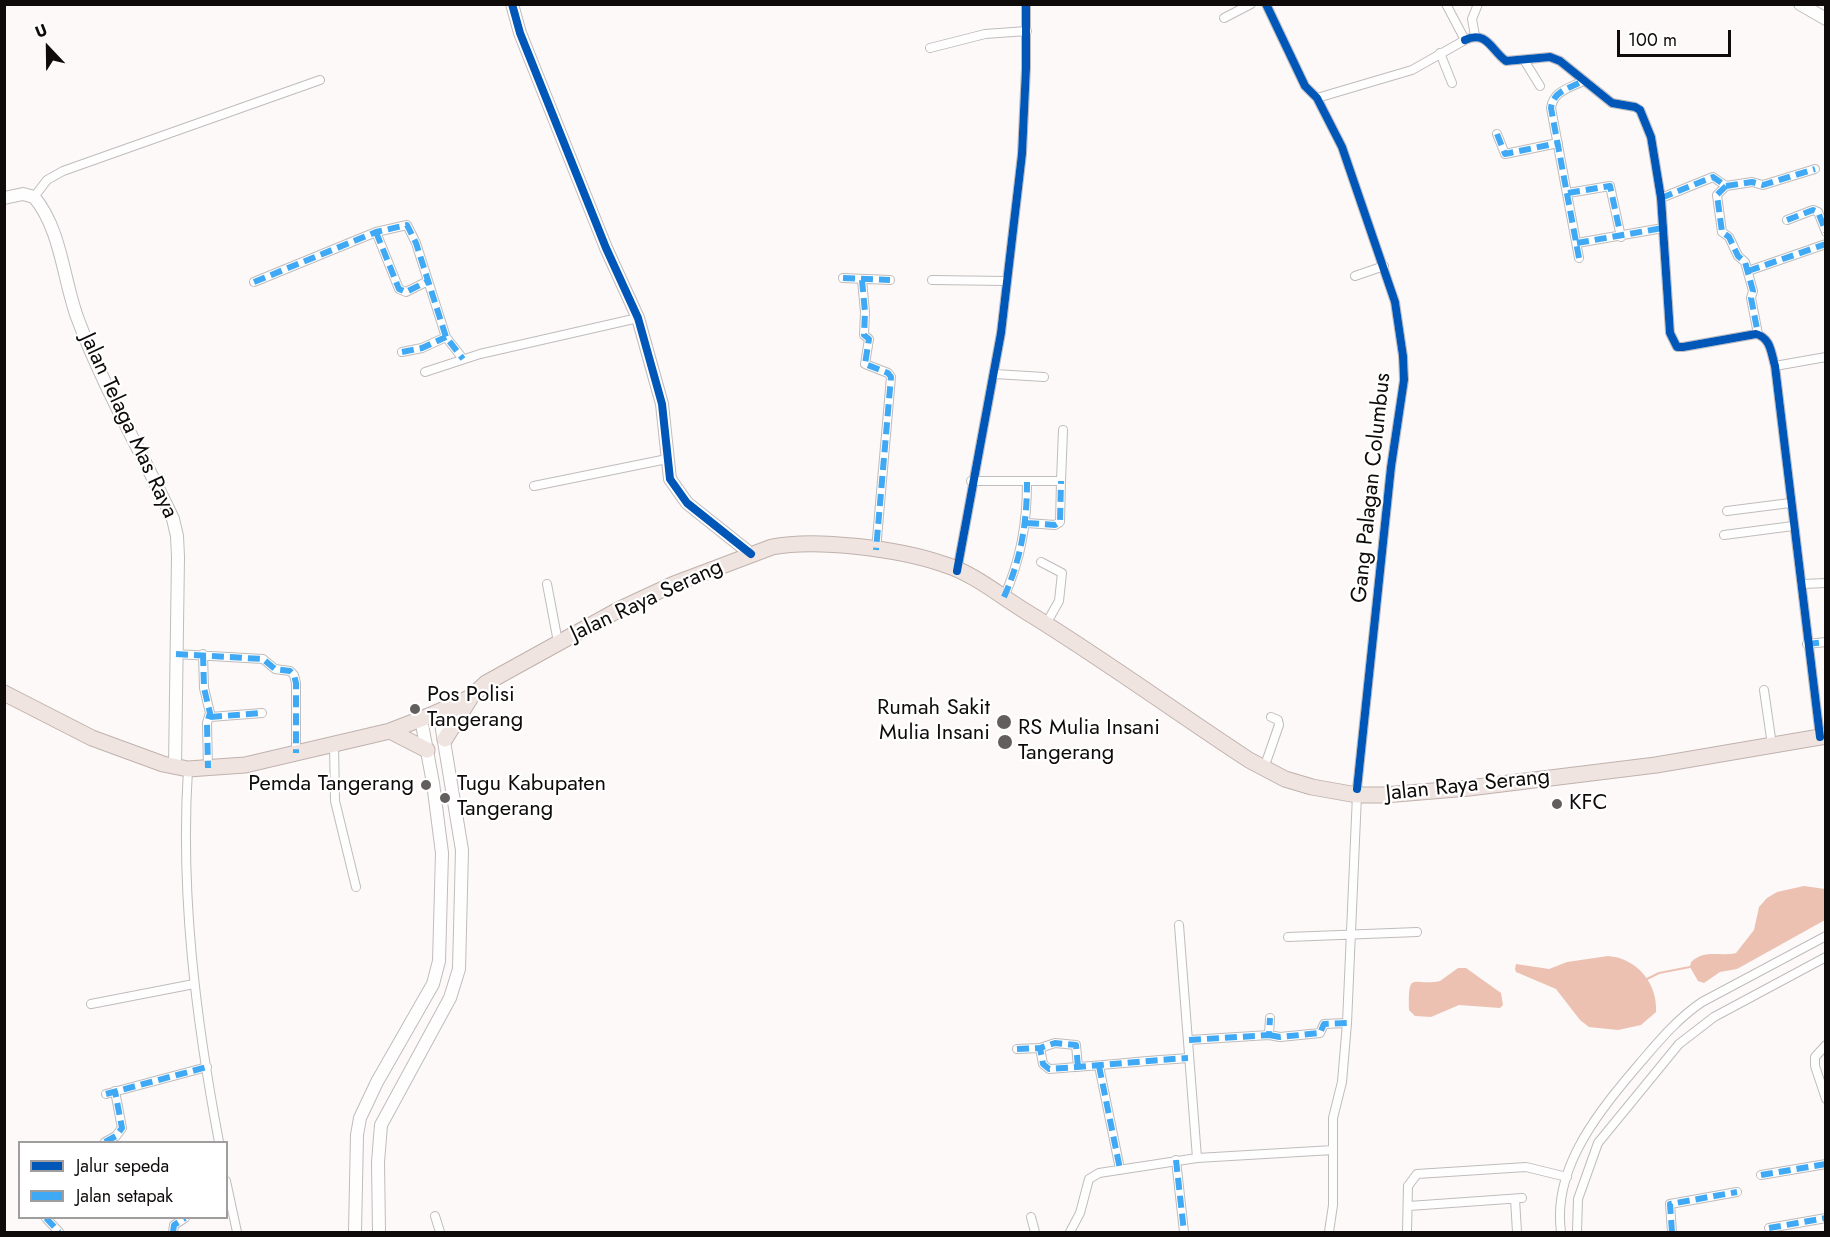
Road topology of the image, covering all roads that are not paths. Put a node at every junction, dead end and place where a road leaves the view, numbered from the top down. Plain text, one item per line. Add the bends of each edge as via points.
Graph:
1 (512, 4) edge
2 (1026, 4) edge
3 (1251, 4) edge
4 (1266, 4) edge
5 (1446, 4) edge
6 (1478, 4) edge
7 (1800, 4) edge
8 (1224, 18) dead end
9 (1826, 20) edge
10 (1027, 31) junction
11 (1475, 36) junction
12 (1465, 40) junction
13 (930, 48) dead end
14 (1440, 53) junction
15 (1524, 60) junction
16 (320, 80) dead end
17 (1583, 81) junction
18 (1452, 83) dead end
19 (1540, 86) dead end
20 (1317, 98) junction
21 (1497, 134) dead end
22 (1558, 142) junction
23 (1815, 169) dead end
24 (1726, 186) junction
25 (1568, 193) junction
26 (34, 197) junction
27 (4, 198) edge
28 (1661, 198) junction
29 (1787, 219) dead end
30 (1663, 228) junction
31 (376, 232) junction
32 (1826, 232) edge
33 (1621, 237) junction
34 (1577, 243) junction
35 (1826, 244) edge
36 (1579, 258) dead end
37 (1384, 266) junction
38 (1748, 271) junction
39 (1355, 276) dead end
40 (843, 278) dead end
41 (862, 280) junction
42 (890, 280) dead end
43 (932, 280) dead end
44 (1006, 281) junction
45 (254, 282) dead end
46 (426, 282) junction
47 (638, 318) junction
48 (1758, 334) junction
49 (446, 337) junction
50 (402, 352) dead end
51 (1826, 357) edge
52 (463, 359) junction
53 (1775, 366) junction
54 (425, 372) dead end
55 (995, 374) junction
56 (1044, 377) dead end
57 (1063, 430) dead end
58 (667, 459) junction
59 (972, 481) junction
60 (1061, 481) junction
61 (1027, 482) junction
62 (534, 486) dead end
63 (1790, 503) junction
64 (1727, 511) dead end
65 (1027, 523) junction
66 (1793, 526) junction
67 (1724, 535) dead end
68 (876, 550) junction
69 (751, 554) junction
70 (1041, 562) dead end
71 (957, 571) junction
72 (1826, 583) edge
73 (547, 584) dead end
74 (1803, 584) junction
75 (1004, 597) junction
76 (1046, 624) junction
77 (558, 642) junction
78 (1826, 642) edge
79 (1807, 644) junction
80 (176, 654) junction
81 (203, 654) junction
82 (1764, 690) dead end
83 (4, 693) edge
84 (471, 697) junction
85 (439, 711) junction
86 (262, 713) dead end
87 (210, 717) junction
88 (1271, 717) dead end
89 (421, 719) junction
90 (390, 731) junction
91 (445, 739) junction
92 (1824, 740) edge
93 (334, 744) junction
94 (1772, 746) junction
95 (427, 750) junction
96 (296, 753) junction
97 (1693, 759) junction
98 (182, 767) junction
99 (208, 768) junction
100 (1264, 768) junction
101 (1357, 792) junction
102 (356, 887) dead end
103 (1179, 925) dead end
104 (1417, 932) dead end
105 (1826, 936) edge
106 (1288, 937) dead end
107 (1350, 937) junction
108 (1826, 957) edge
109 (439, 961) junction
110 (459, 969) junction
111 (194, 984) junction
112 (91, 1004) dead end
113 (1270, 1018) dead end
114 (1347, 1023) junction
115 (1269, 1035) junction
116 (1189, 1040) junction
117 (1826, 1045) edge
118 (1040, 1048) junction
119 (1017, 1049) dead end
120 (1188, 1058) junction
121 (1099, 1066) junction
122 (207, 1067) junction
123 (1078, 1067) junction
124 (1826, 1099) edge
125 (1585, 1135) junction
126 (110, 1141) edge
127 (219, 1141) edge
128 (1598, 1143) junction
129 (1333, 1150) junction
130 (1197, 1158) junction
131 (1176, 1160) junction
132 (1826, 1164) edge
133 (1120, 1169) junction
134 (1761, 1175) dead end
135 (1567, 1178) junction
136 (228, 1188) edge
137 (1737, 1192) dead end
138 (1409, 1206) junction
139 (435, 1216) dead end
140 (1031, 1218) dead end
141 (1826, 1218) edge
142 (47, 1219) edge
143 (1769, 1228) dead end
144 (59, 1233) edge
145 (237, 1233) edge
146 (355, 1233) edge
147 (379, 1233) edge
148 (440, 1233) edge
149 (1035, 1233) edge
150 (1070, 1233) edge
151 (1184, 1233) edge
152 (1329, 1233) edge
153 (1407, 1233) edge
154 (1517, 1233) edge
155 (1561, 1233) edge
156 (1577, 1233) edge
157 (1672, 1233) edge

1 - 47 main road via 606,248
2 - 10 street
3 - 8 street
4 - 20 street, Gang Palagan Columbus via 1305,86
5 - 12 street
6 - 11 street via 1472,19
7 - 9 main road
10 - 13 street via 984,34
10 - 44 street via 1022,154
11 - 12 street
11 - 15 street via 1483,38 1506,62
12 - 14 street
14 - 18 street
14 - 20 street via 1412,70
15 - 17 street via 1550,57
15 - 19 street
16 - 26 street via 63,171 47,180
17 - 22 street via 1552,100
17 - 28 street via 1612,103 1641,110
20 - 37 street, Gang Palagan Columbus via 1342,147
21 - 22 street via 1505,154
22 - 25 street
23 - 24 street via 1763,185 1752,182
24 - 28 street via 1713,177
24 - 38 street via 1717,195 1722,232 1729,237
25 - 33 street via 1610,186
25 - 34 street
26 - 27 main road via 23,194
26 - 80 main road, Jalan Telaga Mas Raya via 49,220 77,317 106,389 172,519 177,536
28 - 30 street
29 - 32 street via 1813,210 1818,212
30 - 33 street
30 - 48 street via 1673,344 1683,347
31 - 45 street
31 - 46 street via 399,289 406,292
31 - 46 street via 407,225
33 - 34 street
34 - 36 street
35 - 38 street
37 - 39 street
37 - 101 street, Gang Palagan Columbus via 1395,302 1404,380 1391,467
38 - 48 street
40 - 41 street
41 - 42 street
41 - 68 street via 864,335 869,339 865,364 891,377
43 - 44 street
44 - 55 street
46 - 49 street
47 - 52 street
47 - 58 main road via 662,404
48 - 53 street via 1768,342
49 - 50 street
49 - 52 street
51 - 53 street
52 - 54 street
53 - 63 street
55 - 56 street
55 - 59 street
57 - 60 street
58 - 62 street
58 - 69 main road via 670,479 687,503
59 - 61 street
59 - 71 street
60 - 61 street
60 - 65 street via 1060,522
61 - 65 street
63 - 64 street
63 - 66 street
65 - 75 street
66 - 67 street
66 - 74 street
68 - 69 highway, Jalan Raya Serang via 789,544
68 - 71 highway, Jalan Raya Serang via 945,564
69 - 77 highway, Jalan Raya Serang via 674,584
70 - 76 street via 1062,573 1059,601
71 - 75 highway, Jalan Raya Serang
72 - 74 street
73 - 77 street
74 - 79 street
75 - 76 highway, Jalan Raya Serang
76 - 100 highway, Jalan Raya Serang
77 - 84 highway, Jalan Raya Serang via 486,682
78 - 79 street
79 - 92 street
80 - 81 street
80 - 98 main road, Jalan Telaga Mas Raya
81 - 87 street
81 - 96 street via 263,659 275,669 294,675
82 - 94 street
83 - 98 highway, Jalan Raya Serang via 102,742
84 - 85 highway, Jalan Raya Serang
84 - 91 highway
85 - 89 highway, Jalan Raya Serang
85 - 91 main road
86 - 87 street
87 - 99 street
88 - 100 street via 1279,725
89 - 90 highway, Jalan Raya Serang
89 - 95 main road
90 - 93 highway, Jalan Raya Serang
90 - 95 highway
91 - 110 main road via 462,849
92 - 94 highway, Jalan Raya Serang
92 - 97 highway, Jalan Raya Serang via 1718,762
93 - 96 highway, Jalan Raya Serang
93 - 102 street via 335,801
94 - 97 highway, Jalan Raya Serang
95 - 109 main road via 442,853
96 - 99 highway, Jalan Raya Serang via 244,765
97 - 101 highway, Jalan Raya Serang via 1428,792
98 - 99 highway, Jalan Raya Serang
98 - 111 street
100 - 101 highway, Jalan Raya Serang via 1285,779
101 - 107 street, Gang Palagan Columbus
103 - 116 street
104 - 107 street
105 - 125 street via 1687,1013 1636,1068
106 - 107 street
107 - 114 street, Gang Palagan Columbus
108 - 128 street via 1699,1027 1673,1050
109 - 110 main road
109 - 146 main road via 433,984 360,1118
110 - 147 main road via 450,998 381,1125
111 - 112 street
111 - 122 street
113 - 115 street
114 - 115 street via 1325,1023 1320,1033
114 - 129 street, Gang Palagan Columbus
115 - 116 street
116 - 120 street
117 - 124 street via 1815,1057
118 - 119 street
118 - 123 street via 1045,1068
118 - 123 street via 1055,1043 1076,1045
120 - 121 street
120 - 130 street
121 - 123 street
121 - 133 street
122 - 126 street via 110,1092 122,1128
122 - 127 street
125 - 128 street
125 - 135 street
128 - 156 street via 1578,1199
129 - 130 street
129 - 152 street, Gang Palagan Columbus
130 - 131 street
131 - 133 street
131 - 151 street
132 - 134 street
133 - 150 street via 1089,1179
135 - 138 street via 1526,1167 1417,1174 1408,1186
135 - 155 street via 1562,1192
136 - 145 street
137 - 157 street via 1670,1204
138 - 153 street
138 - 154 street via 1519,1199
139 - 148 street
140 - 149 street
141 - 143 street
142 - 144 street

